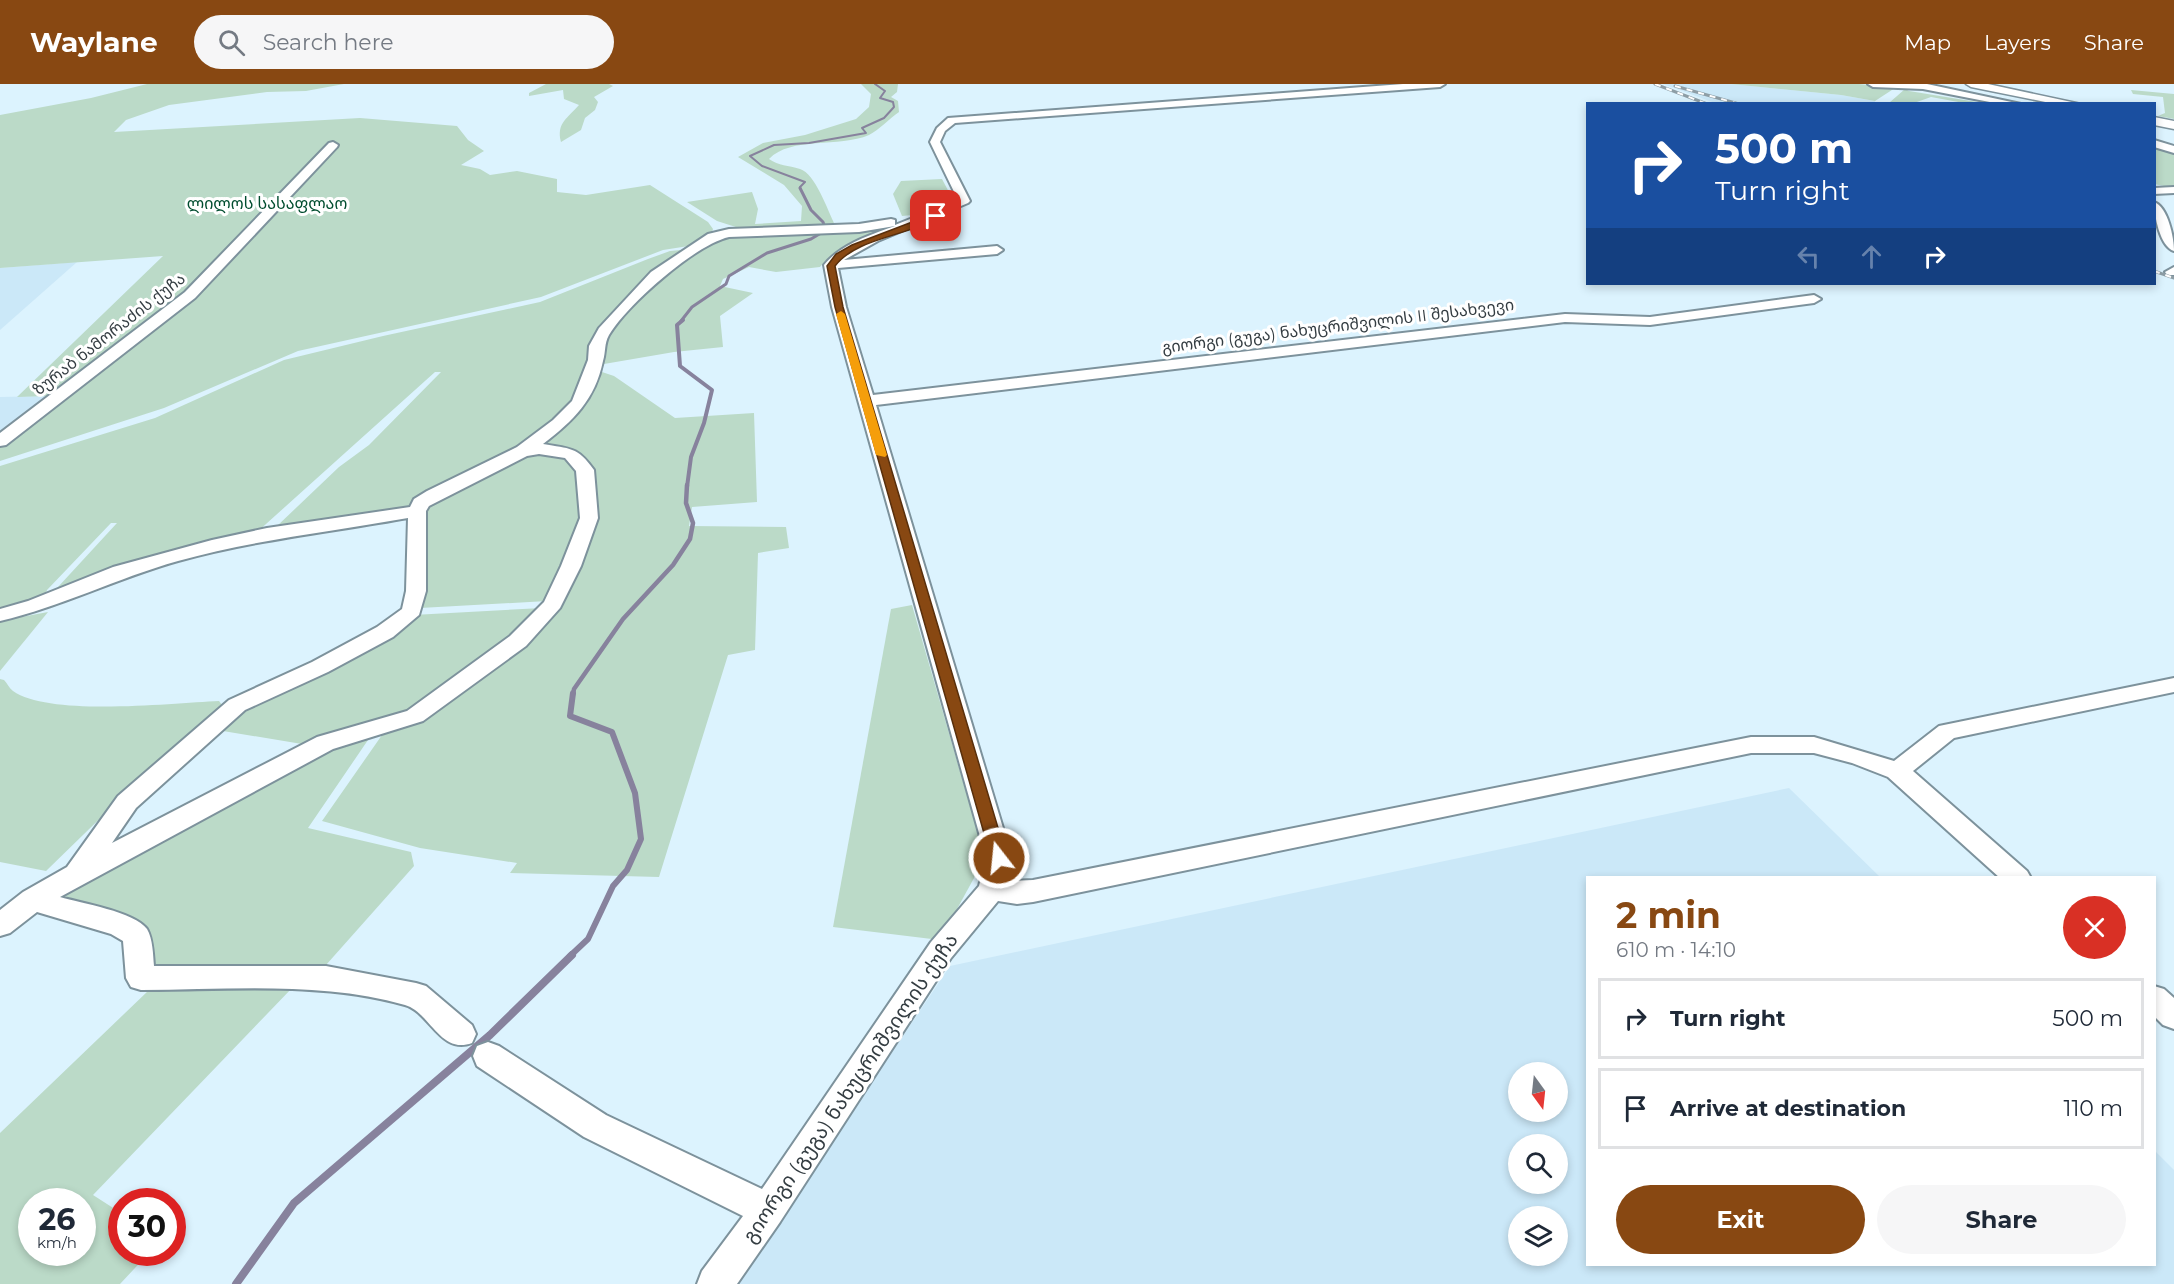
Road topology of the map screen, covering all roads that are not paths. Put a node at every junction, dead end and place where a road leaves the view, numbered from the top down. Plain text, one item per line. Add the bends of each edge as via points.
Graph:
1 (1440, 84) edge
2 (1873, 84) edge
3 (1956, 84) edge
4 (1971, 84) edge
5 (2007, 102) edge
6 (2050, 102) edge
7 (2066, 102) edge
8 (2156, 120) edge
9 (2174, 123) edge
10 (2156, 144) edge
11 (333, 145) dead end
12 (2174, 150) edge
13 (2174, 190) edge
14 (2156, 191) edge
15 (2156, 210) edge
16 (923, 221) junction
17 (2174, 247) edge
18 (997, 250) dead end
19 (831, 266) junction
20 (1814, 299) dead end
21 (866, 401) junction
22 (0, 441) edge
23 (523, 451) junction
24 (417, 511) junction
25 (0, 615) edge
26 (2174, 685) edge
27 (1897, 771) junction
28 (76, 874) junction
29 (2016, 876) edge
30 (992, 890) junction
31 (33, 900) junction
32 (0, 925) edge
33 (2156, 1000) edge
34 (2174, 1016) edge
35 (461, 1034) dead end
36 (488, 1056) dead end
37 (768, 1210) junction
38 (715, 1284) edge

1 - 16 street via 952,120 940,130 935,142 964,201
2 - 5 street via 1923,86
3 - 6 main road
4 - 7 main road
8 - 9 main road
10 - 12 street
11 - 22 street, ზურაბ ნამორაძის ქუჩა via 190,295
13 - 14 street
15 - 17 street
16 - 19 street via 855,247 839,255
16 - 23 street via 859,228 747,231 712,237 656,275 604,331 579,403
18 - 19 street
19 - 21 street, გიორგი (გუგა) ნახუცრიშვილის ქუჩა
20 - 21 street, გიორგი (გუგა) ნახუცრიშვილის II შესახვევი via 1650,321 1565,318
21 - 30 street, გიორგი (გუგა) ნახუცრიშვილის ქუჩა via 999,858
23 - 24 street via 447,487 421,503
23 - 28 street via 572,454 585,470 589,518 553,604 518,641 415,716 325,743
24 - 25 street via 266,534 192,552 134,567 35,607
24 - 28 street via 412,611 385,632 320,667 237,705 127,802
26 - 27 street via 1947,732
27 - 29 street
27 - 30 street via 1814,746 1751,745 1033,891
28 - 31 street
30 - 37 street, გიორგი (გუგა) ნახუცრიშვილის ქუჩა via 940,950
31 - 32 street
31 - 35 street via 120,925 136,935 141,978 326,978 416,995
33 - 34 street
36 - 37 street via 595,1126
37 - 38 street, გიორგი (გუგა) ნახუცრიშვილის ქუჩა

